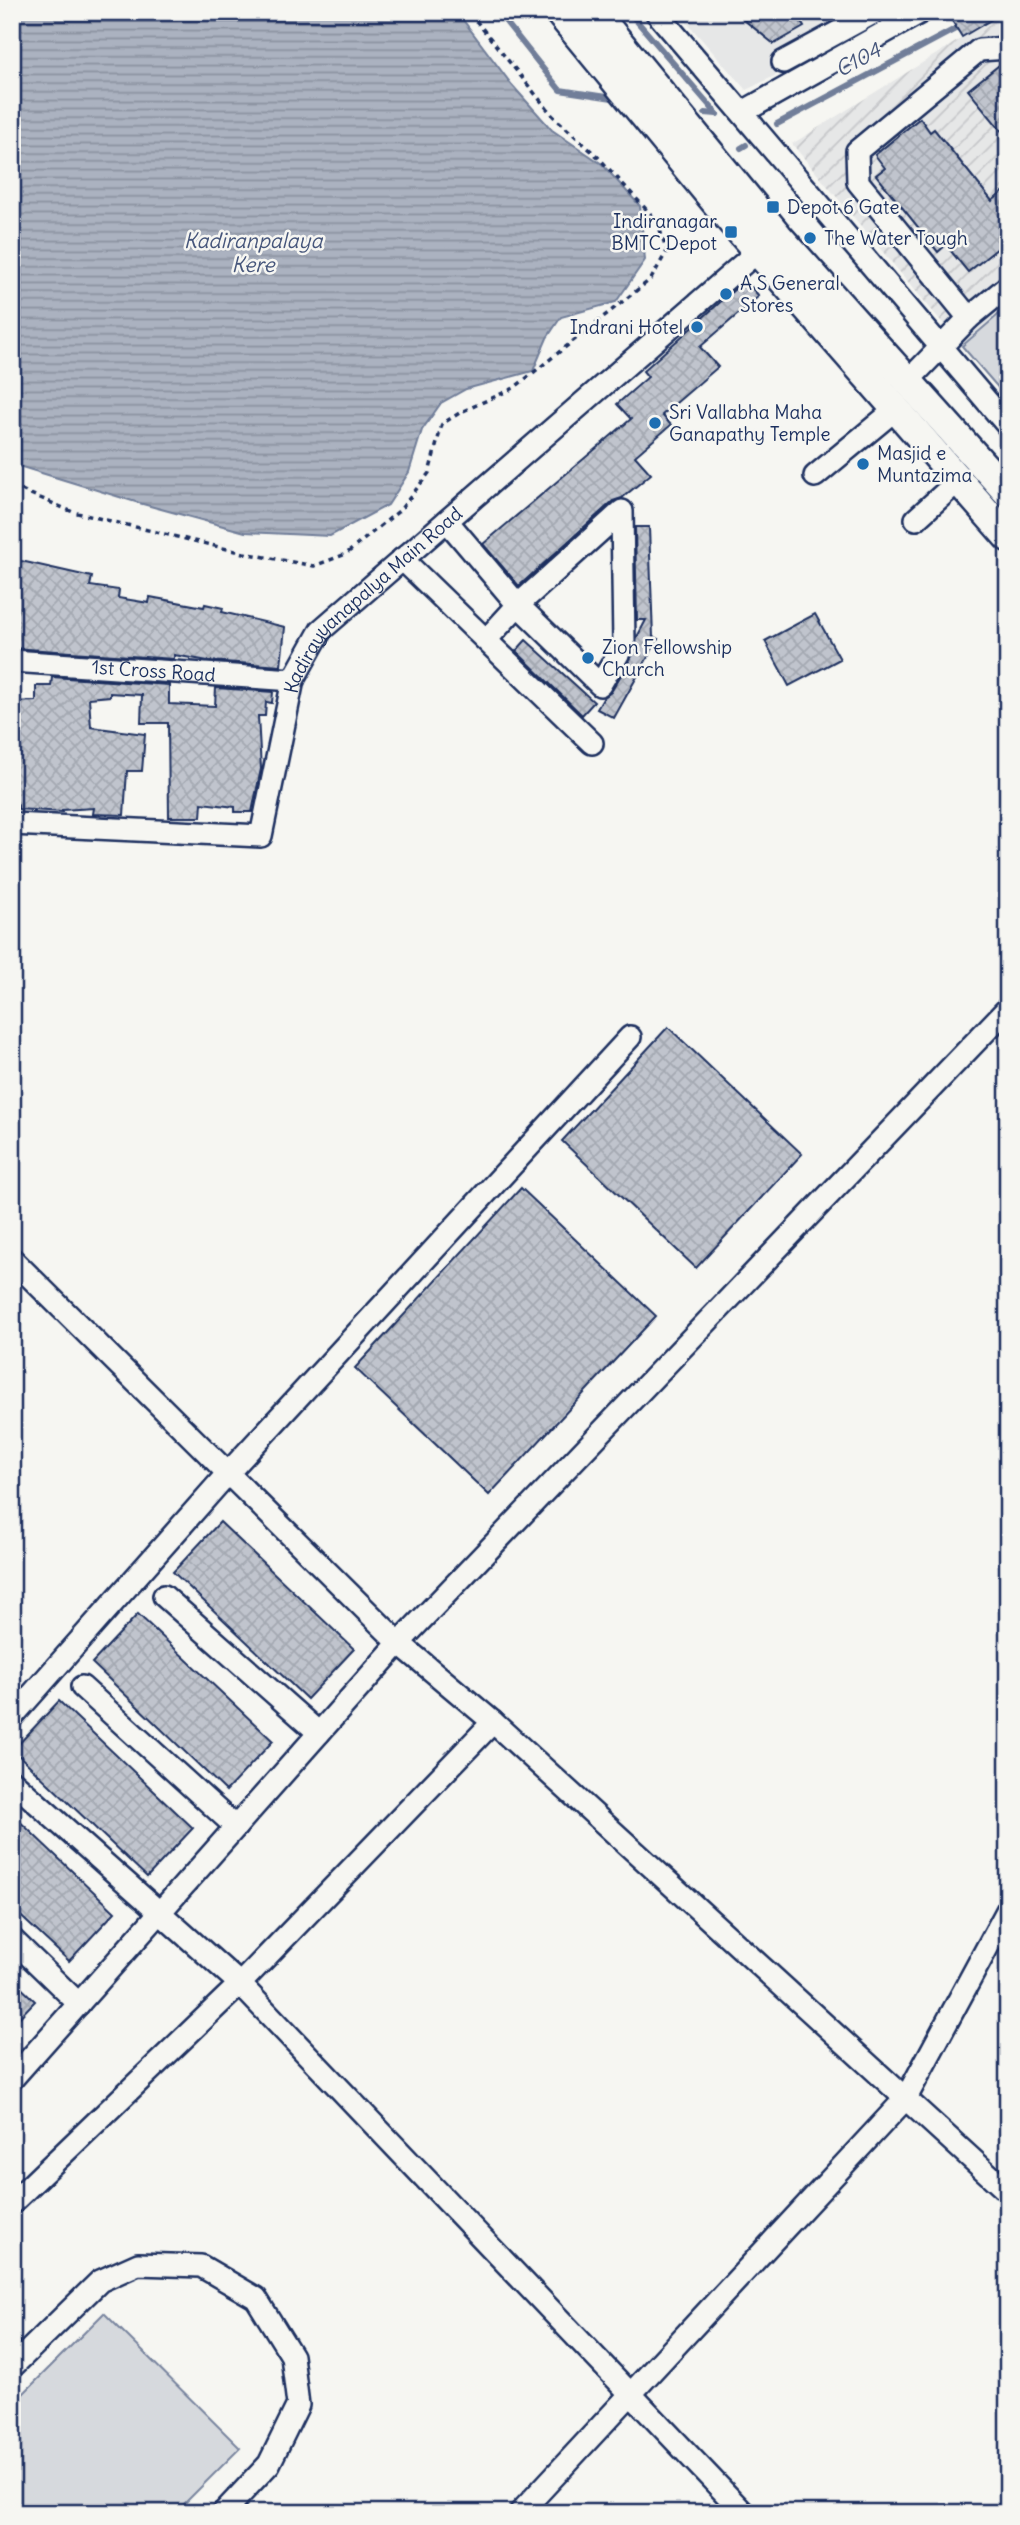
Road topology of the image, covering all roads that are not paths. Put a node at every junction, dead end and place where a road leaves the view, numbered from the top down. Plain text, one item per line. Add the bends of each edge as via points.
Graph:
1 (559, 12) edge
2 (594, 12) edge
3 (656, 12) edge
4 (875, 12) edge
5 (916, 13) edge
6 (821, 42) junction
7 (1008, 48) edge
8 (783, 62) dead end
9 (832, 62) junction
10 (743, 112) junction
11 (758, 251) junction
12 (1008, 286) edge
13 (970, 318) junction
14 (941, 347) junction
15 (907, 382) junction
16 (895, 409) junction
17 (1008, 426) edge
18 (815, 476) dead end
19 (958, 481) junction
20 (1004, 483) edge
21 (916, 519) dead end
22 (447, 521) junction
23 (1008, 537) edge
24 (402, 559) junction
25 (518, 605) junction
26 (486, 640) junction
27 (12, 661) edge
28 (293, 680) junction
29 (592, 743) dead end
30 (12, 824) edge
31 (1008, 1008) edge
32 (630, 1037) dead end
33 (12, 1259) edge
34 (228, 1473) junction
35 (164, 1596) dead end
36 (399, 1643) junction
37 (82, 1687) dead end
38 (12, 1717) edge
39 (493, 1722) junction
40 (319, 1733) junction
41 (12, 1781) edge
42 (236, 1827) junction
43 (1008, 1909) edge
44 (159, 1913) junction
45 (12, 1939) edge
46 (240, 1984) junction
47 (79, 2004) junction
48 (12, 2078) edge
49 (906, 2098) junction
50 (1005, 2183) edge
51 (12, 2203) edge
52 (12, 2367) edge
53 (630, 2394) junction
54 (223, 2513) edge
55 (520, 2513) edge
56 (744, 2513) edge

1 - 11 main road
2 - 15 main road via 778,236
3 - 10 street
4 - 6 street
5 - 9 street
6 - 8 street
6 - 9 street
7 - 13 street via 979,50 857,151 858,182
9 - 10 street
10 - 14 street
11 - 16 main road
11 - 22 street, Kadirayyanapalya Main Road
12 - 13 street
13 - 14 street
14 - 15 street
14 - 17 street
15 - 20 main road
16 - 18 street
16 - 19 main road
19 - 21 street
19 - 23 main road
22 - 24 street, Kadirayyanapalya Main Road
22 - 25 street
24 - 26 street
24 - 28 street, Kadirayyanapalya Main Road via 320,630
25 - 25 street via 600,685 624,644 622,511
25 - 26 street
26 - 29 street
27 - 28 street, 1st Cross Road
28 - 30 street, Kadirayyanapalya Main Road via 261,836
31 - 36 street
32 - 34 street
33 - 34 street
34 - 36 street
34 - 38 street
35 - 40 street
36 - 39 street
36 - 40 street
37 - 42 street
39 - 46 street
39 - 49 street
40 - 42 street
41 - 44 street
42 - 44 street
43 - 49 street
44 - 46 street
44 - 47 street
45 - 47 street
46 - 51 street
46 - 53 street
47 - 48 street
49 - 50 street
49 - 53 street
52 - 54 street via 100,2281 138,2264 201,2266 256,2298 292,2356 298,2404 270,2464
53 - 55 street
53 - 56 street

